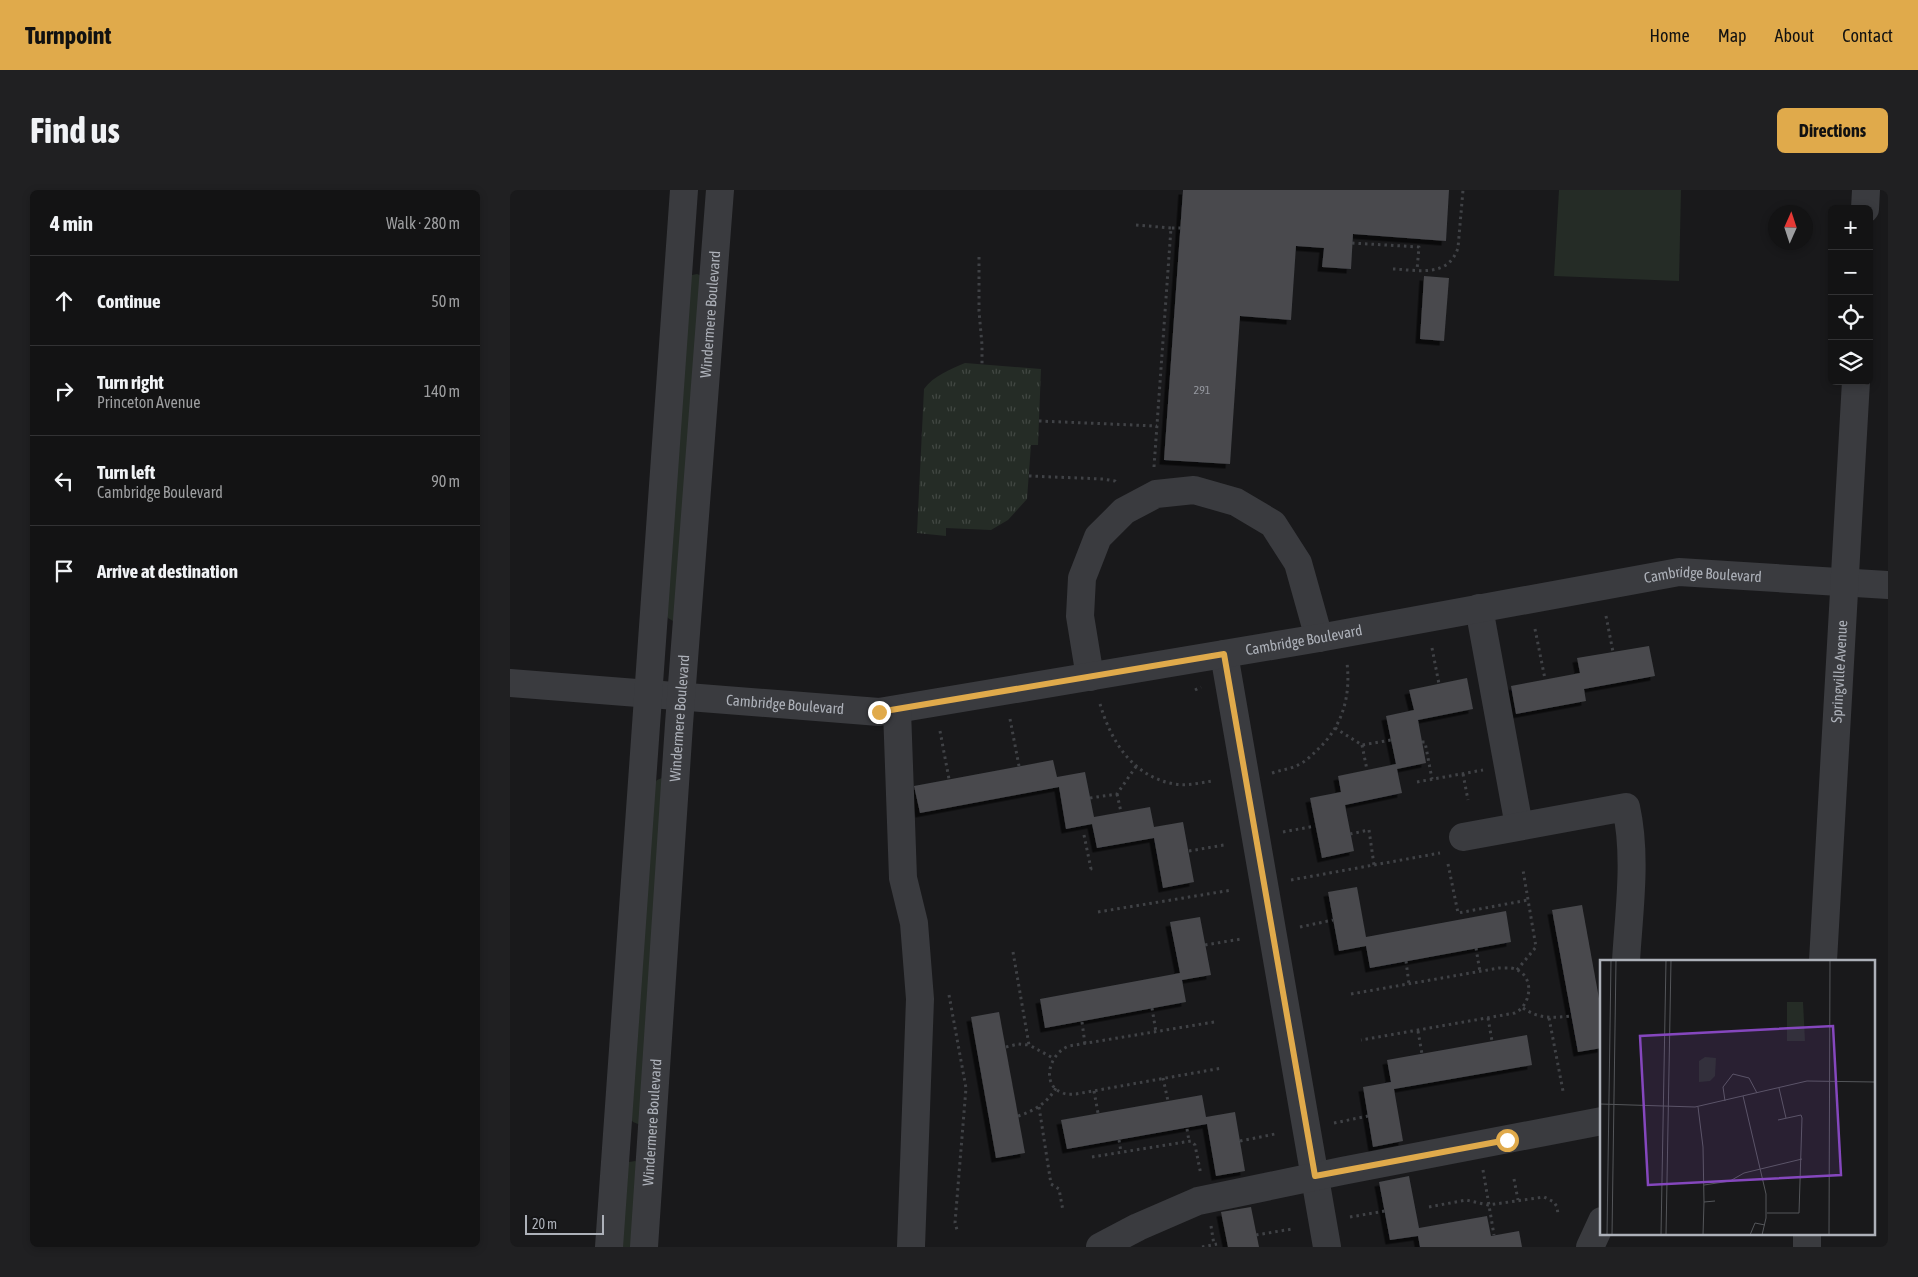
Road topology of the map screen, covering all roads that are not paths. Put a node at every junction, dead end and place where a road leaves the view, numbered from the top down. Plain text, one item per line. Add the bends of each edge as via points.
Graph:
1 (684, 190) edge
2 (720, 190) edge
3 (1866, 190) edge
4 (1865, 205) edge
5 (682, 220) junction
6 (718, 224) junction
7 (1856, 385) edge
8 (1845, 582) junction
9 (1888, 585) edge
10 (1479, 608) junction
11 (1319, 638) junction
12 (1224, 654) junction
13 (1090, 677) junction
14 (510, 683) edge
15 (648, 695) junction
16 (682, 697) junction
17 (897, 710) junction
18 (1519, 826) junction
19 (1462, 837) dead end
20 (1626, 960) edge
21 (1823, 960) edge
22 (1600, 1121) edge
23 (616, 1144) junction
24 (651, 1146) junction
25 (1315, 1176) junction
26 (1600, 1225) edge
27 (1808, 1234) edge
28 (609, 1247) edge
29 (644, 1247) edge
30 (911, 1247) edge
31 (1100, 1247) edge
32 (1327, 1247) edge
33 (1590, 1247) edge
34 (1807, 1247) edge

1 - 5 street
2 - 6 street, Windermere Boulevard
3 - 4 street
5 - 6 street
5 - 15 street
6 - 16 street, Windermere Boulevard
7 - 8 street, Springville Avenue
8 - 9 street, Cambridge Boulevard
8 - 10 street, Cambridge Boulevard via 1678,572
8 - 21 street, Springville Avenue
10 - 11 street, Cambridge Boulevard
10 - 18 street
11 - 12 street, Cambridge Boulevard
11 - 13 street via 1298,563 1273,524 1236,502 1194,490 1156,494 1124,512 1098,537 1082,578 1080,616
12 - 13 street, Cambridge Boulevard
12 - 25 street
13 - 17 street, Cambridge Boulevard
14 - 15 street, Cambridge Boulevard
15 - 16 street, Cambridge Boulevard
15 - 23 street
16 - 17 street, Cambridge Boulevard via 879,712
16 - 24 street, Windermere Boulevard
17 - 30 street via 903,878 914,923 920,999
18 - 19 street
18 - 20 street via 1626,807 1632,864
22 - 25 street
23 - 24 street
23 - 28 street
24 - 29 street, Windermere Boulevard
25 - 31 street via 1198,1201
25 - 32 street
26 - 33 street
27 - 34 street

